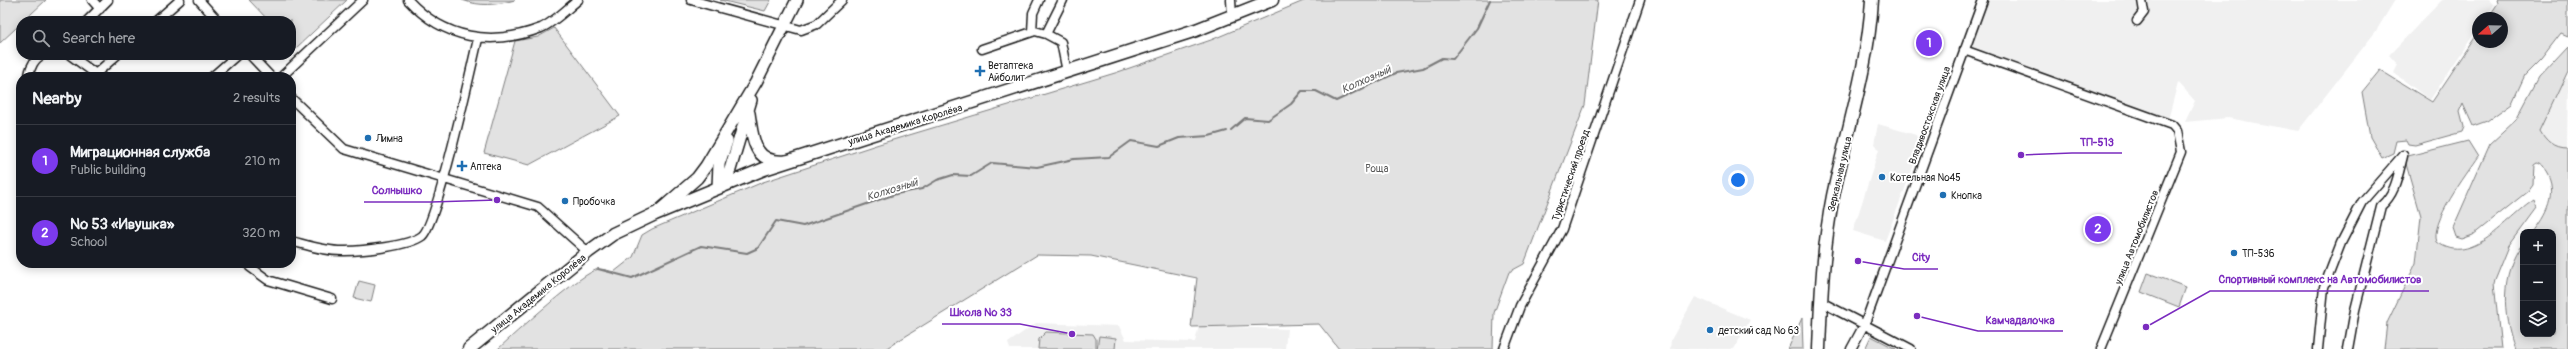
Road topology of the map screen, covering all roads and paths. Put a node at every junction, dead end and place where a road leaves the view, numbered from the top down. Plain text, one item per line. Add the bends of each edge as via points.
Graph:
1 (92, 0) edge
2 (108, 0) edge
3 (180, 0) edge
4 (199, 0) edge
5 (363, 0) edge
6 (408, 0) edge
7 (578, 0) edge
8 (692, 0) edge
9 (797, 0) edge
10 (842, 0) edge
11 (1039, 0) edge
12 (1063, 0) edge
13 (1231, 0) edge
14 (1272, 0) edge
15 (1640, 0) edge
16 (1872, 0) edge
17 (1983, 0) edge
18 (2142, 0) edge
19 (100, 9) junction
20 (92, 16) edge
21 (162, 16) edge
22 (213, 16) edge
23 (1232, 17) junction
24 (2138, 21) dead end
25 (783, 25) junction
26 (1032, 32) junction
27 (1046, 34) junction
28 (478, 39) junction
29 (982, 49) dead end
30 (1964, 50) junction
31 (36, 60) edge
32 (76, 60) edge
33 (112, 60) edge
34 (231, 60) edge
35 (255, 60) edge
36 (29, 72) edge
37 (91, 72) edge
38 (100, 72) edge
39 (218, 72) edge
40 (266, 72) edge
41 (286, 72) edge
42 (1067, 72) junction
43 (756, 82) junction
44 (296, 103) edge
45 (748, 109) junction
46 (736, 116) junction
47 (789, 161) junction
48 (444, 179) junction
49 (722, 185) junction
50 (655, 214) junction
51 (296, 242) edge
52 (588, 252) junction
53 (251, 268) edge
54 (332, 299) dead end
55 (1821, 302) junction
56 (1865, 323) junction
57 (469, 349) edge
58 (1504, 349) edge
59 (1819, 349) edge
60 (1851, 349) edge
61 (1911, 349) edge
62 (2101, 349) edge
63 (2318, 349) edge
64 (2348, 349) edge

1 - 19 street
2 - 19 street
3 - 21 street
4 - 22 street
5 - 41 street
6 - 28 street via 444,29
7 - 28 street via 542,27 506,37
8 - 25 street
9 - 25 main road
10 - 25 street via 817,24 801,30
11 - 26 street via 1033,13
12 - 27 street
13 - 23 street
14 - 23 main road, улица Академика Королёва
15 - 58 street, Туристический проезд via 1562,230 1520,306
16 - 55 main road, Зеркальная улица via 1861,83 1830,214
17 - 30 street, Владивостокская улица
18 - 24 street via 2144,12
19 - 20 street
23 - 42 main road, улица Академика Королёва
25 - 43 main road
26 - 27 street
26 - 29 street
27 - 42 street via 1062,42
28 - 48 street
30 - 56 street, Владивостокская улица
30 - 62 street, улица Автомобилистов via 2172,125 2178,132 2181,152
31 - 36 street
32 - 37 street
33 - 38 street
34 - 39 street
35 - 40 street
42 - 47 main road, улица Академика Королёва
43 - 45 main road
43 - 46 main road
44 - 48 street, улица Академика Королёва via 344,149
45 - 47 main road via 753,140 760,154 777,162
45 - 49 main road
46 - 49 main road via 719,164
46 - 50 main road via 697,178
47 - 49 main road, улица Академика Королёва
48 - 51 street via 428,229 421,237 404,243 344,252
48 - 52 street, улица Академика Королёва via 538,207
49 - 50 main road, улица Академика Королёва
50 - 52 main road, улица Академика Королёва via 613,234
52 - 57 main road, улица Академика Королёва
53 - 54 street via 268,280
55 - 56 street
55 - 59 main road, Зеркальная улица
56 - 60 street, Владивостокская улица
56 - 61 street
63 - 64 street via 2324,287 2341,243 2362,202 2403,155 2396,187 2389,199 2380,206

